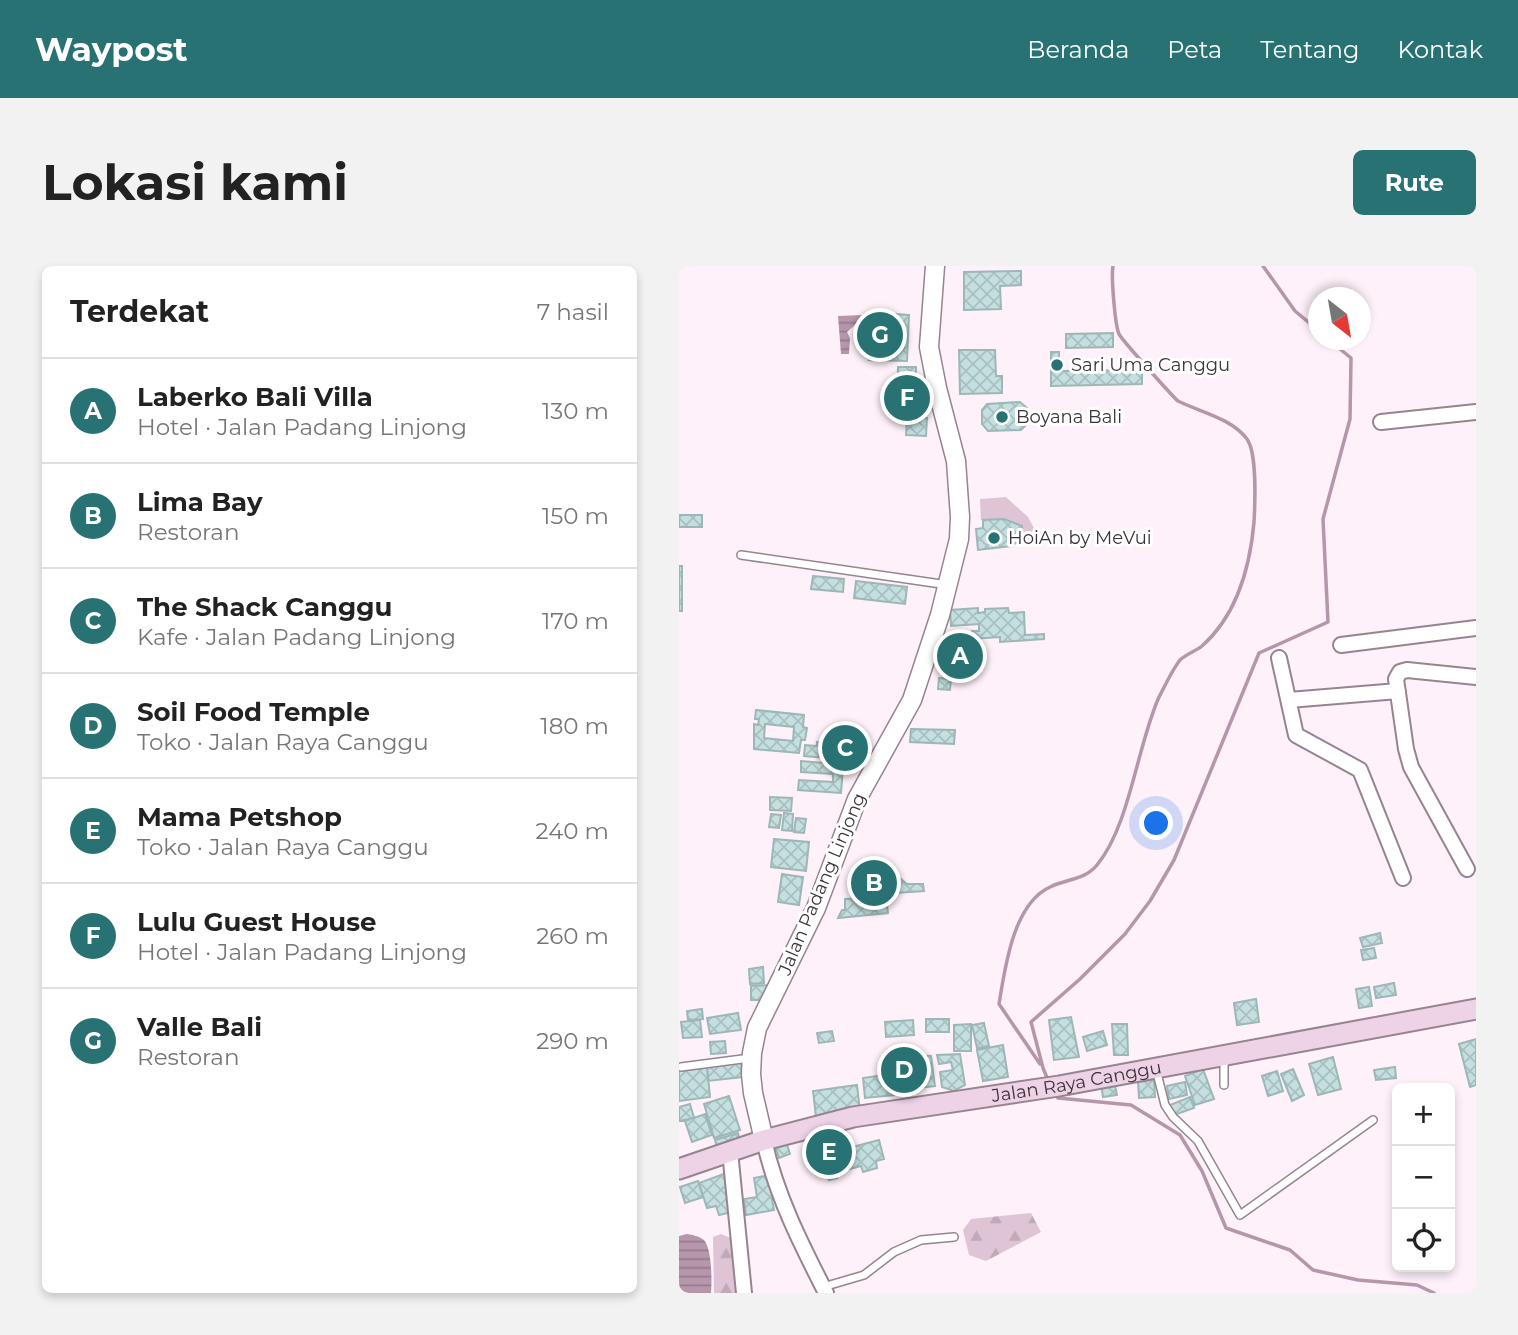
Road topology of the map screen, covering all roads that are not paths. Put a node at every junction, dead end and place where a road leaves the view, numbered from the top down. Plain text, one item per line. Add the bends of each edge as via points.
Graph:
1 (935, 266) edge
2 (1476, 412) edge
3 (1381, 422) dead end
4 (741, 555) dead end
5 (949, 585) junction
6 (1476, 628) edge
7 (1341, 645) dead end
8 (1279, 658) dead end
9 (1476, 677) edge
10 (1398, 691) junction
11 (1289, 700) junction
12 (1467, 869) dead end
13 (1403, 878) dead end
14 (1476, 1009) edge
15 (1224, 1057) junction
16 (751, 1058) junction
17 (681, 1068) dead end
18 (1156, 1069) junction
19 (1224, 1085) dead end
20 (1373, 1120) dead end
21 (764, 1140) junction
22 (730, 1151) junction
23 (679, 1169) edge
24 (954, 1237) dead end
25 (825, 1290) edge
26 (744, 1293) edge

1 - 5 street, Jalan Padang Linjong via 929,347 957,461 959,491 958,539
2 - 3 street
4 - 5 lane
5 - 16 street, Jalan Padang Linjong via 912,700 857,799 816,908 757,1028
6 - 7 street
8 - 11 street
9 - 10 street via 1407,670 1396,679
10 - 11 street
10 - 12 street via 1411,766
11 - 13 street via 1296,735 1360,770
14 - 15 main road, Jalan Raya Canggu
15 - 18 main road, Jalan Raya Canggu
15 - 19 lane
16 - 17 lane
16 - 21 street, Jalan Padang Linjong via 753,1093
18 - 20 lane via 1165,1105 1198,1141 1240,1215
18 - 21 main road, Jalan Raya Canggu via 853,1117
21 - 22 main road, Jalan Raya Canggu
21 - 25 street via 789,1218
22 - 23 main road, Jalan Raya Canggu
22 - 26 street
24 - 25 lane via 921,1240 894,1252 864,1275

